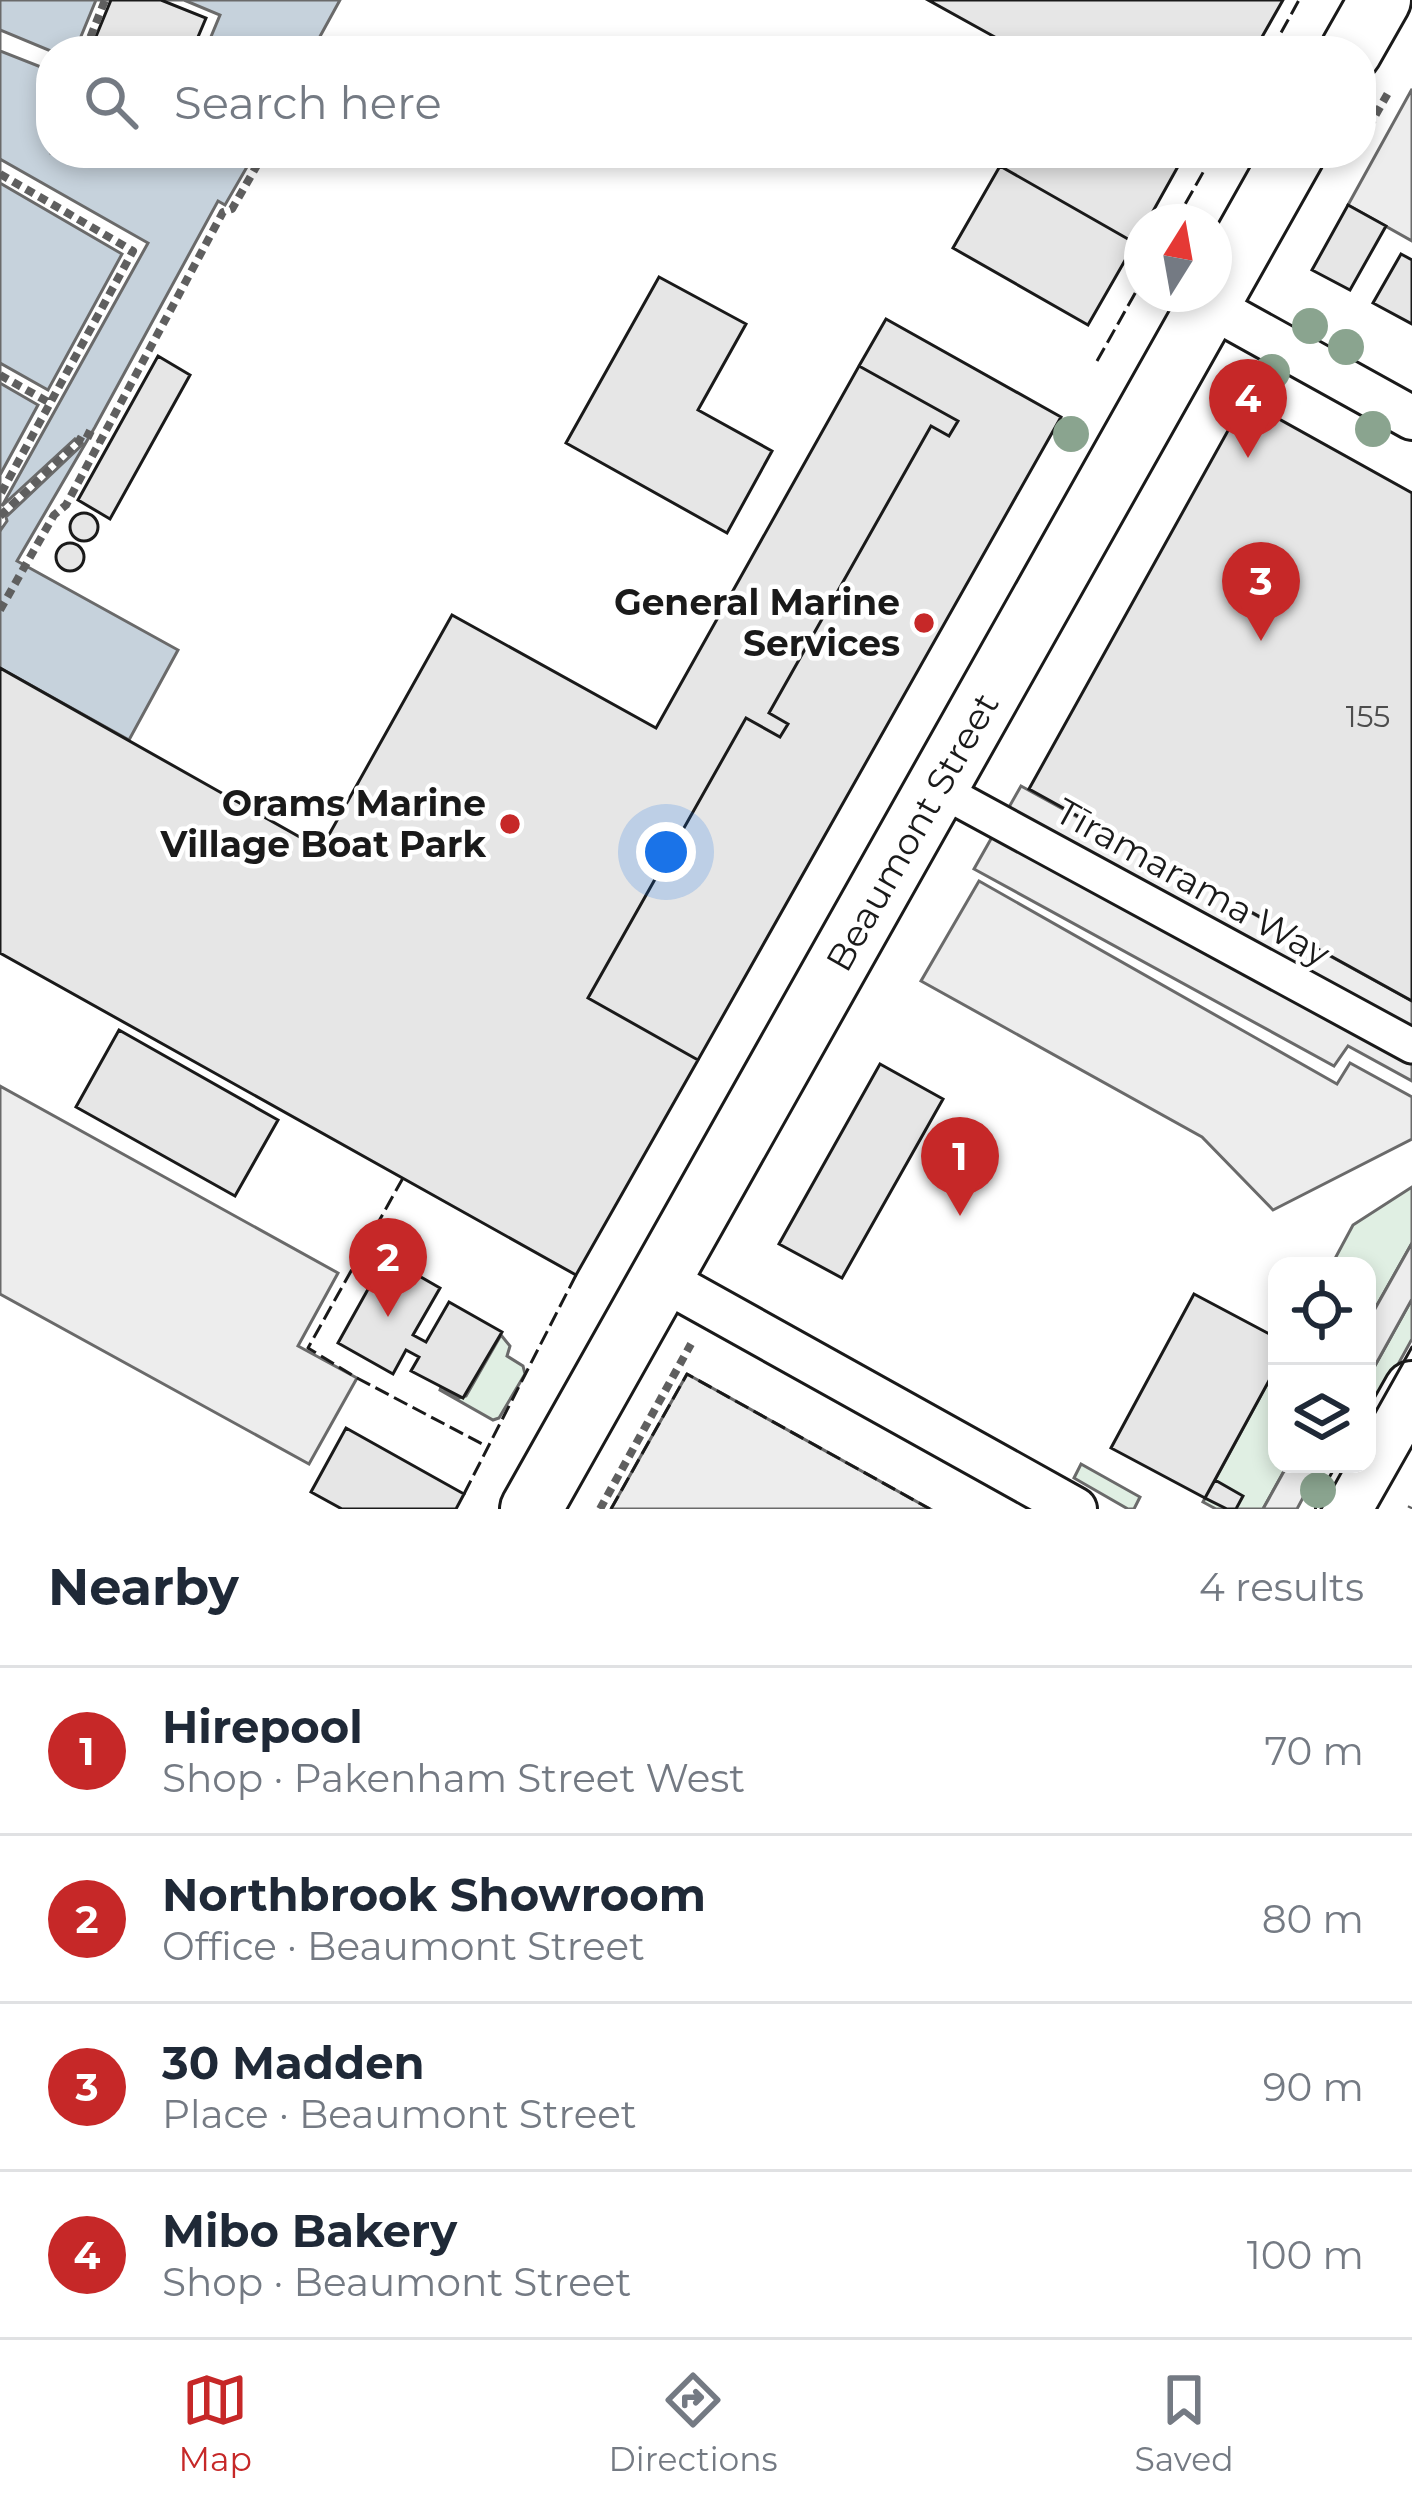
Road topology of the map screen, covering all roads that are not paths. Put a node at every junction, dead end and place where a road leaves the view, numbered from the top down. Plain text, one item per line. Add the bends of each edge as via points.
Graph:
1 (1380, 0) edge
2 (1360, 36) edge
3 (1286, 168) edge
4 (1232, 263) edge
5 (1204, 312) edge
6 (1221, 312) edge
7 (1412, 418) edge
8 (937, 788) junction
9 (1412, 1046) edge
10 (662, 1279) junction
11 (1412, 1389) edge
12 (531, 1509) edge
13 (1076, 1509) edge
14 (1344, 1509) edge

1 - 2 main road
3 - 4 main road, Beaumont Street
5 - 8 main road, Beaumont Street
6 - 7 street
8 - 9 street, Tīramarama Way
8 - 10 main road, Beaumont Street
10 - 12 main road, Beaumont Street
10 - 13 street
11 - 14 street

